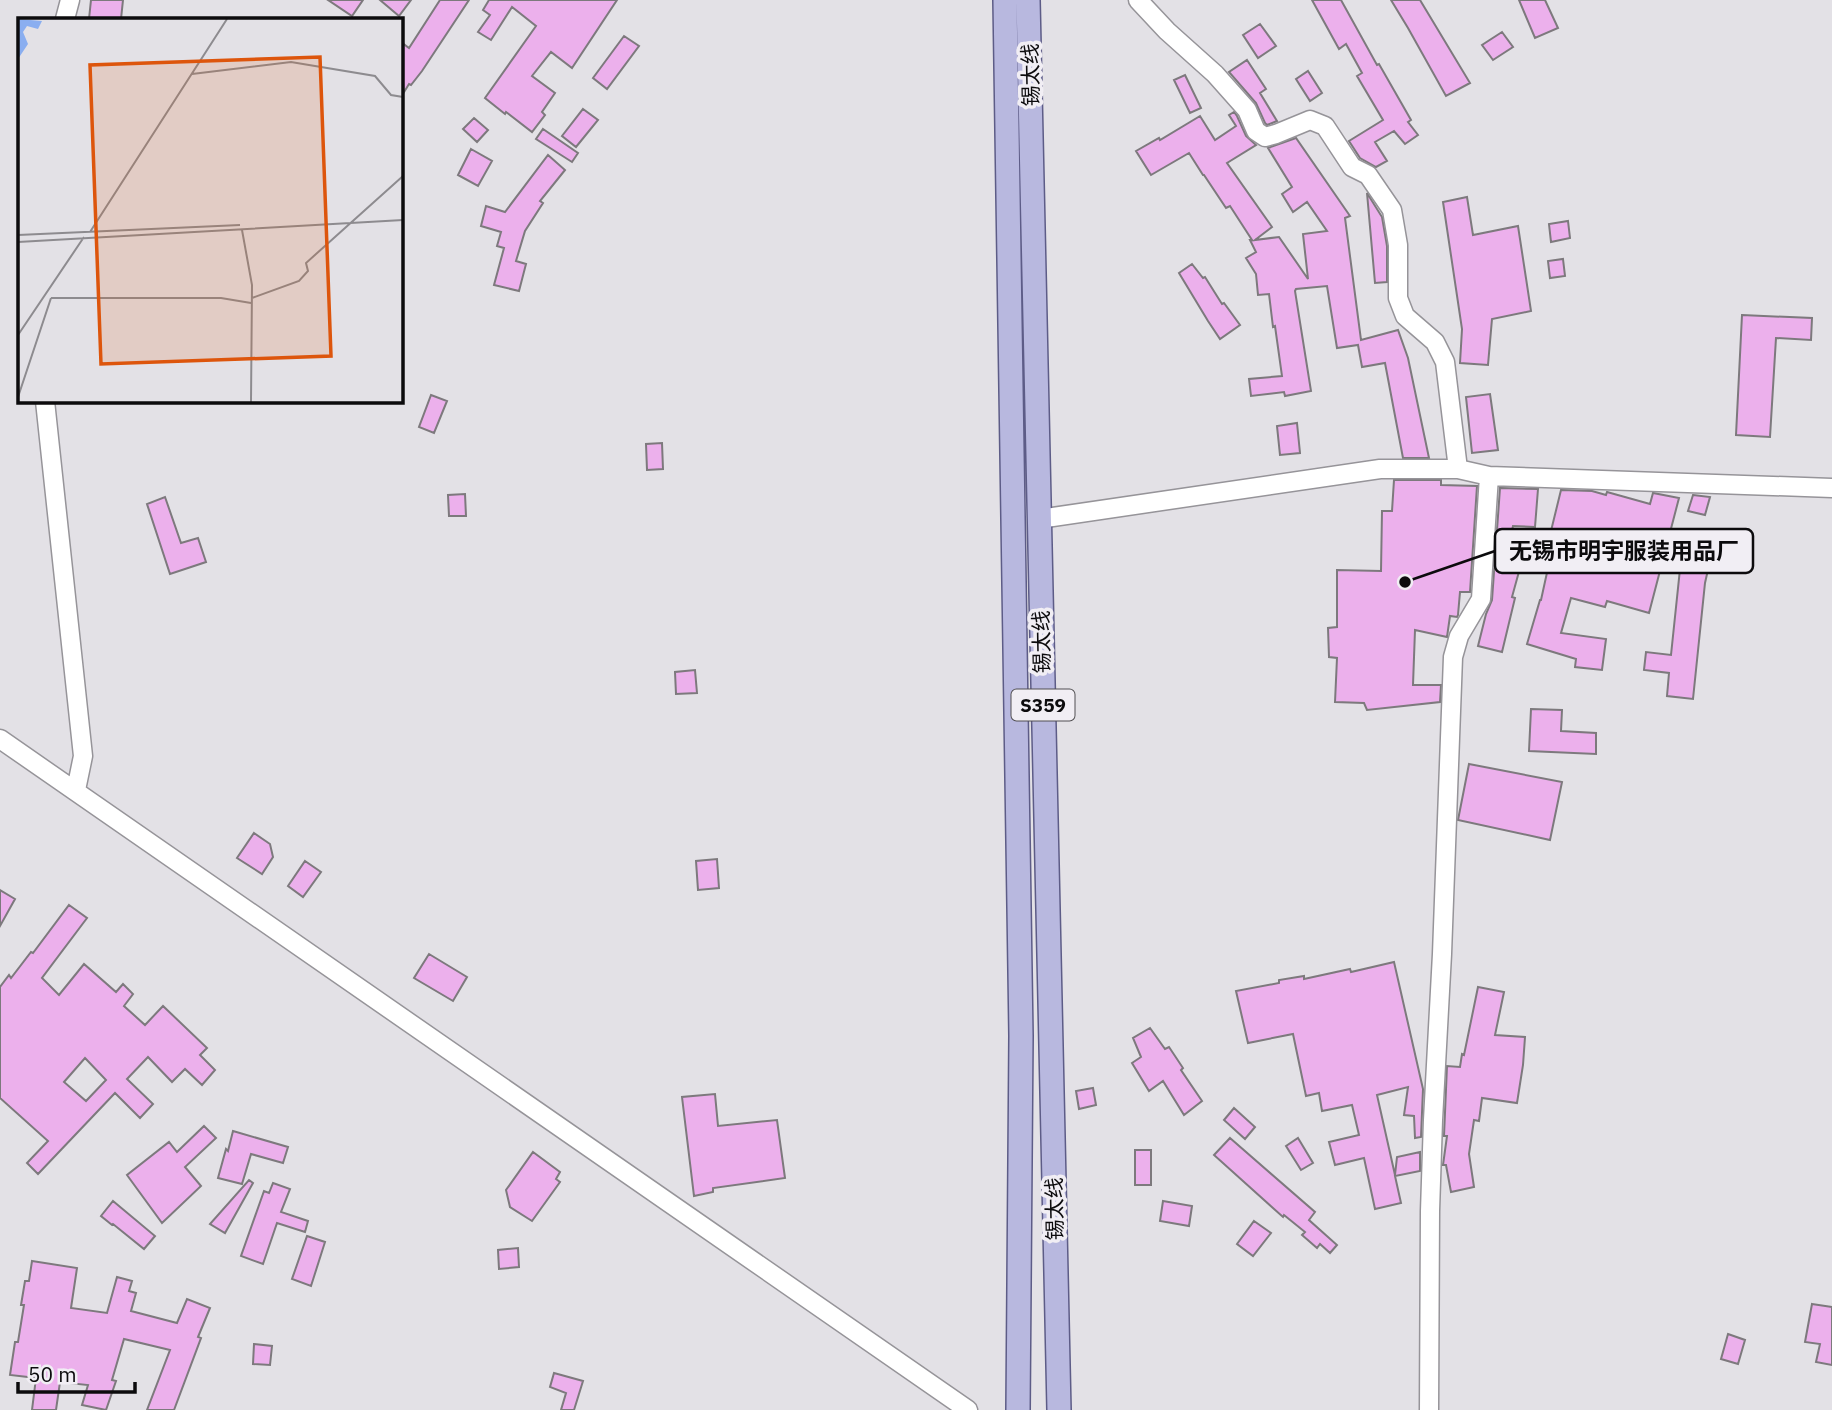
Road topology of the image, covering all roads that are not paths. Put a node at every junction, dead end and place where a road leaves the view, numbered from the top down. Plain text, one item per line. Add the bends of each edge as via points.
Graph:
1 (70, 0) edge
2 (1005, 0) edge
3 (1028, 0) edge
4 (1138, 0) edge
5 (65, 18) edge
6 (45, 402) edge
7 (1458, 468) junction
8 (1489, 476) junction
9 (1832, 488) edge
10 (1039, 519) junction
11 (0, 739) edge
12 (76, 790) junction
13 (968, 1410) edge
14 (1018, 1410) edge
15 (1059, 1410) edge
16 (1429, 1410) edge

1 - 5 street
2 - 14 main road, 锡太线 / S359 via 1021,1036
3 - 10 main road, 锡太线 / S359
4 - 7 street via 1223,83 1247,110 1256,131 1265,137 1310,120 1325,126 1352,167 1368,175 1392,210 1398,245 1398,298 1405,316 1435,342 1445,362
6 - 12 street via 83,755
7 - 8 street
7 - 10 street via 1380,469
8 - 9 street
8 - 16 street via 1481,599 1459,636 1453,657 1433,1120
10 - 15 main road, 锡太线 / S359
11 - 12 street
12 - 13 street

